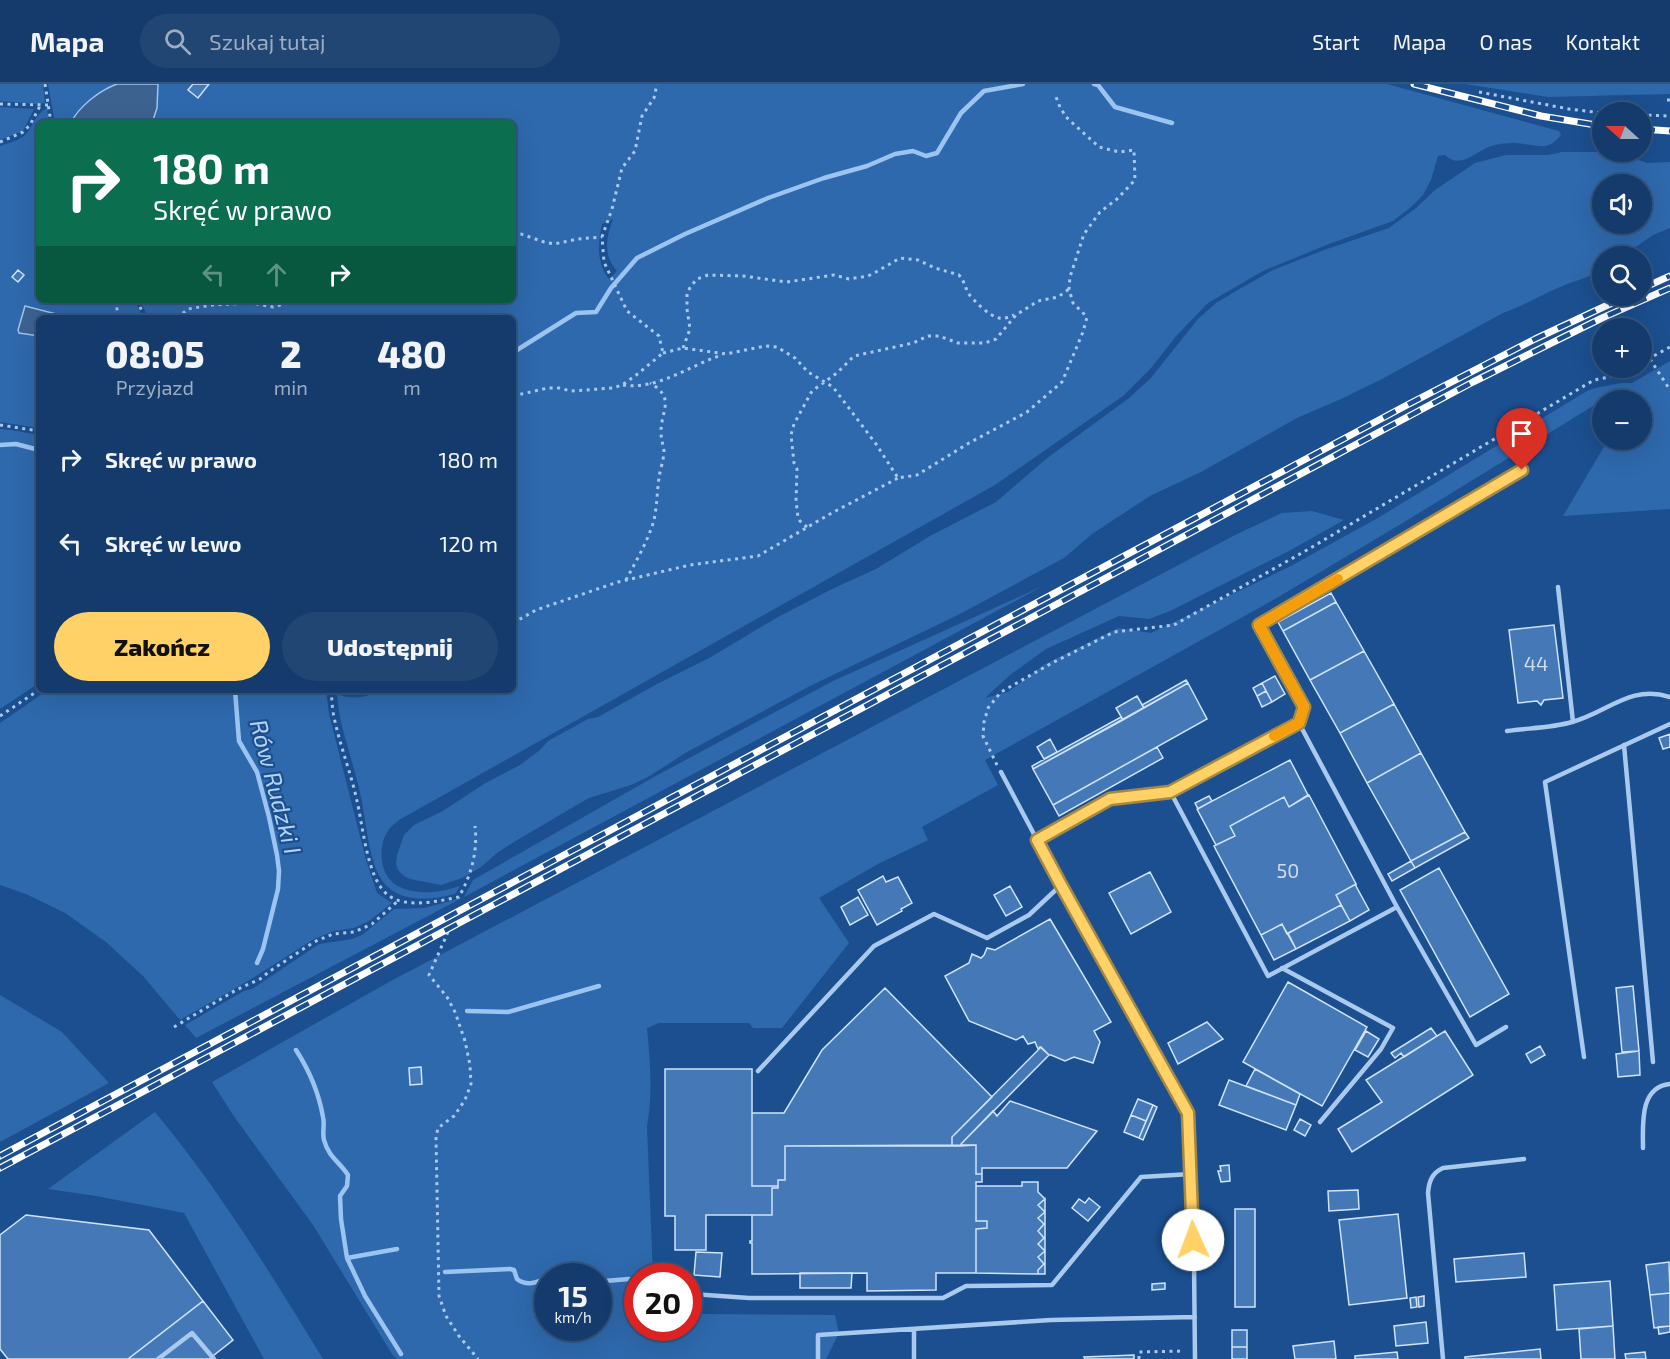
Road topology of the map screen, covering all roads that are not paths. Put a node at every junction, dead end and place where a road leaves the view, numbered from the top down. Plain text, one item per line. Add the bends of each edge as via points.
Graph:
1 (1522, 470) dead end
2 (1558, 587) dead end
3 (1670, 697) edge
4 (1573, 722) junction
5 (1299, 723) junction
6 (1670, 724) edge
7 (1507, 731) dead end
8 (1624, 745) junction
9 (1001, 772) road end
10 (1170, 792) junction
11 (1037, 840) junction
12 (1061, 885) junction
13 (1397, 907) junction
14 (1282, 969) junction
15 (1506, 1027) dead end
16 (1584, 1057) dead end
17 (1653, 1062) dead end
18 (758, 1071) dead end
19 (1670, 1084) edge
20 (1320, 1122) dead end
21 (1643, 1148) dead end
22 (1524, 1159) dead end
23 (1191, 1174) junction
24 (702, 1295) edge
25 (1195, 1317) junction
26 (914, 1329) junction
27 (158, 1359) edge
28 (214, 1359) edge
29 (818, 1359) edge
30 (914, 1359) edge
31 (1195, 1359) edge
32 (1443, 1359) edge

1 - 5 lane via 1259,625 1304,707
2 - 4 lane
3 - 4 lane via 1628,696
4 - 7 lane
5 - 10 lane
5 - 13 lane
6 - 8 lane
8 - 16 lane via 1545,782
8 - 17 lane
9 - 11 lane
10 - 11 lane via 1110,799
10 - 14 lane via 1268,976
11 - 12 lane
12 - 18 lane via 1029,915 987,939 934,914 874,946
12 - 23 lane via 1188,1113
13 - 14 lane
13 - 15 lane via 1476,1046
14 - 20 lane via 1393,1028 1381,1049
19 - 21 lane via 1653,1090 1645,1105
22 - 32 lane via 1443,1168 1432,1176 1428,1193
23 - 24 lane via 1141,1177 1053,1285 966,1286 943,1298
23 - 25 lane
25 - 26 lane via 1051,1320
25 - 31 lane
26 - 29 lane via 818,1335
26 - 30 lane
27 - 28 lane via 192,1333

